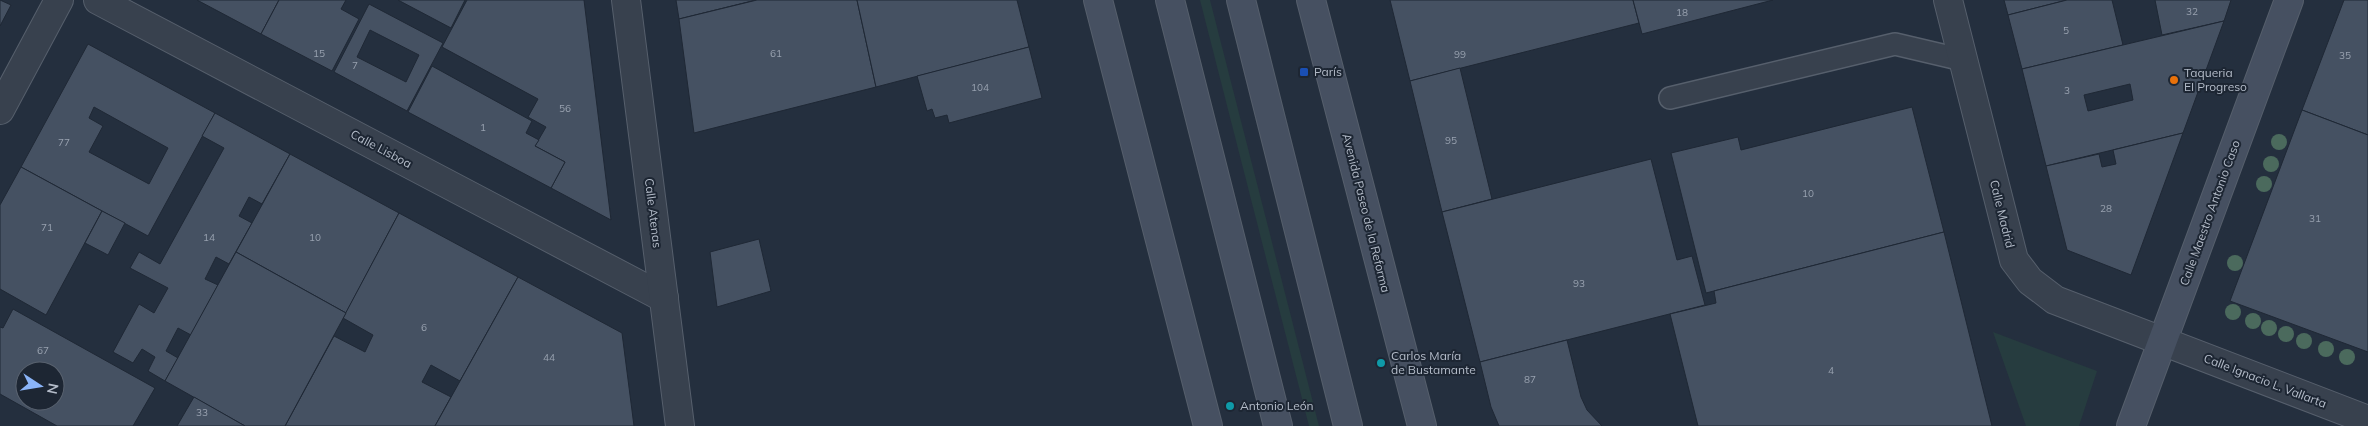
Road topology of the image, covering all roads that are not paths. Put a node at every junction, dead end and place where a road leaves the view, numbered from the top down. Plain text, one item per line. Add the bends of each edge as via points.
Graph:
1 (59, 0) edge
2 (98, 0) edge
3 (626, 0) edge
4 (1098, 0) edge
5 (1170, 0) edge
6 (1242, 0) edge
7 (1311, 0) edge
8 (1948, 0) edge
9 (2289, 0) edge
10 (1963, 60) junction
11 (1670, 98) dead end
12 (0, 110) edge
13 (664, 298) junction
14 (2162, 342) junction
15 (2368, 420) edge
16 (680, 426) edge
17 (1208, 426) edge
18 (1278, 426) edge
19 (1348, 426) edge
20 (1422, 426) edge
21 (2131, 426) edge

1 - 12 street
2 - 13 street, Calle Lisboa
3 - 13 street, Calle Atenas
4 - 17 street
5 - 18 street
6 - 19 street
7 - 20 street, Avenida Paseo de la Reforma
8 - 10 street, Calle Madrid
9 - 14 street, Calle Maestro Antonio Caso
10 - 11 lane via 1895,44
10 - 14 street, Calle Madrid via 2014,260 2030,281 2055,300
13 - 16 street, Calle Atenas
14 - 15 street, Calle Ignacio L. Vallarta
14 - 21 street, Calle Maestro Antonio Caso

